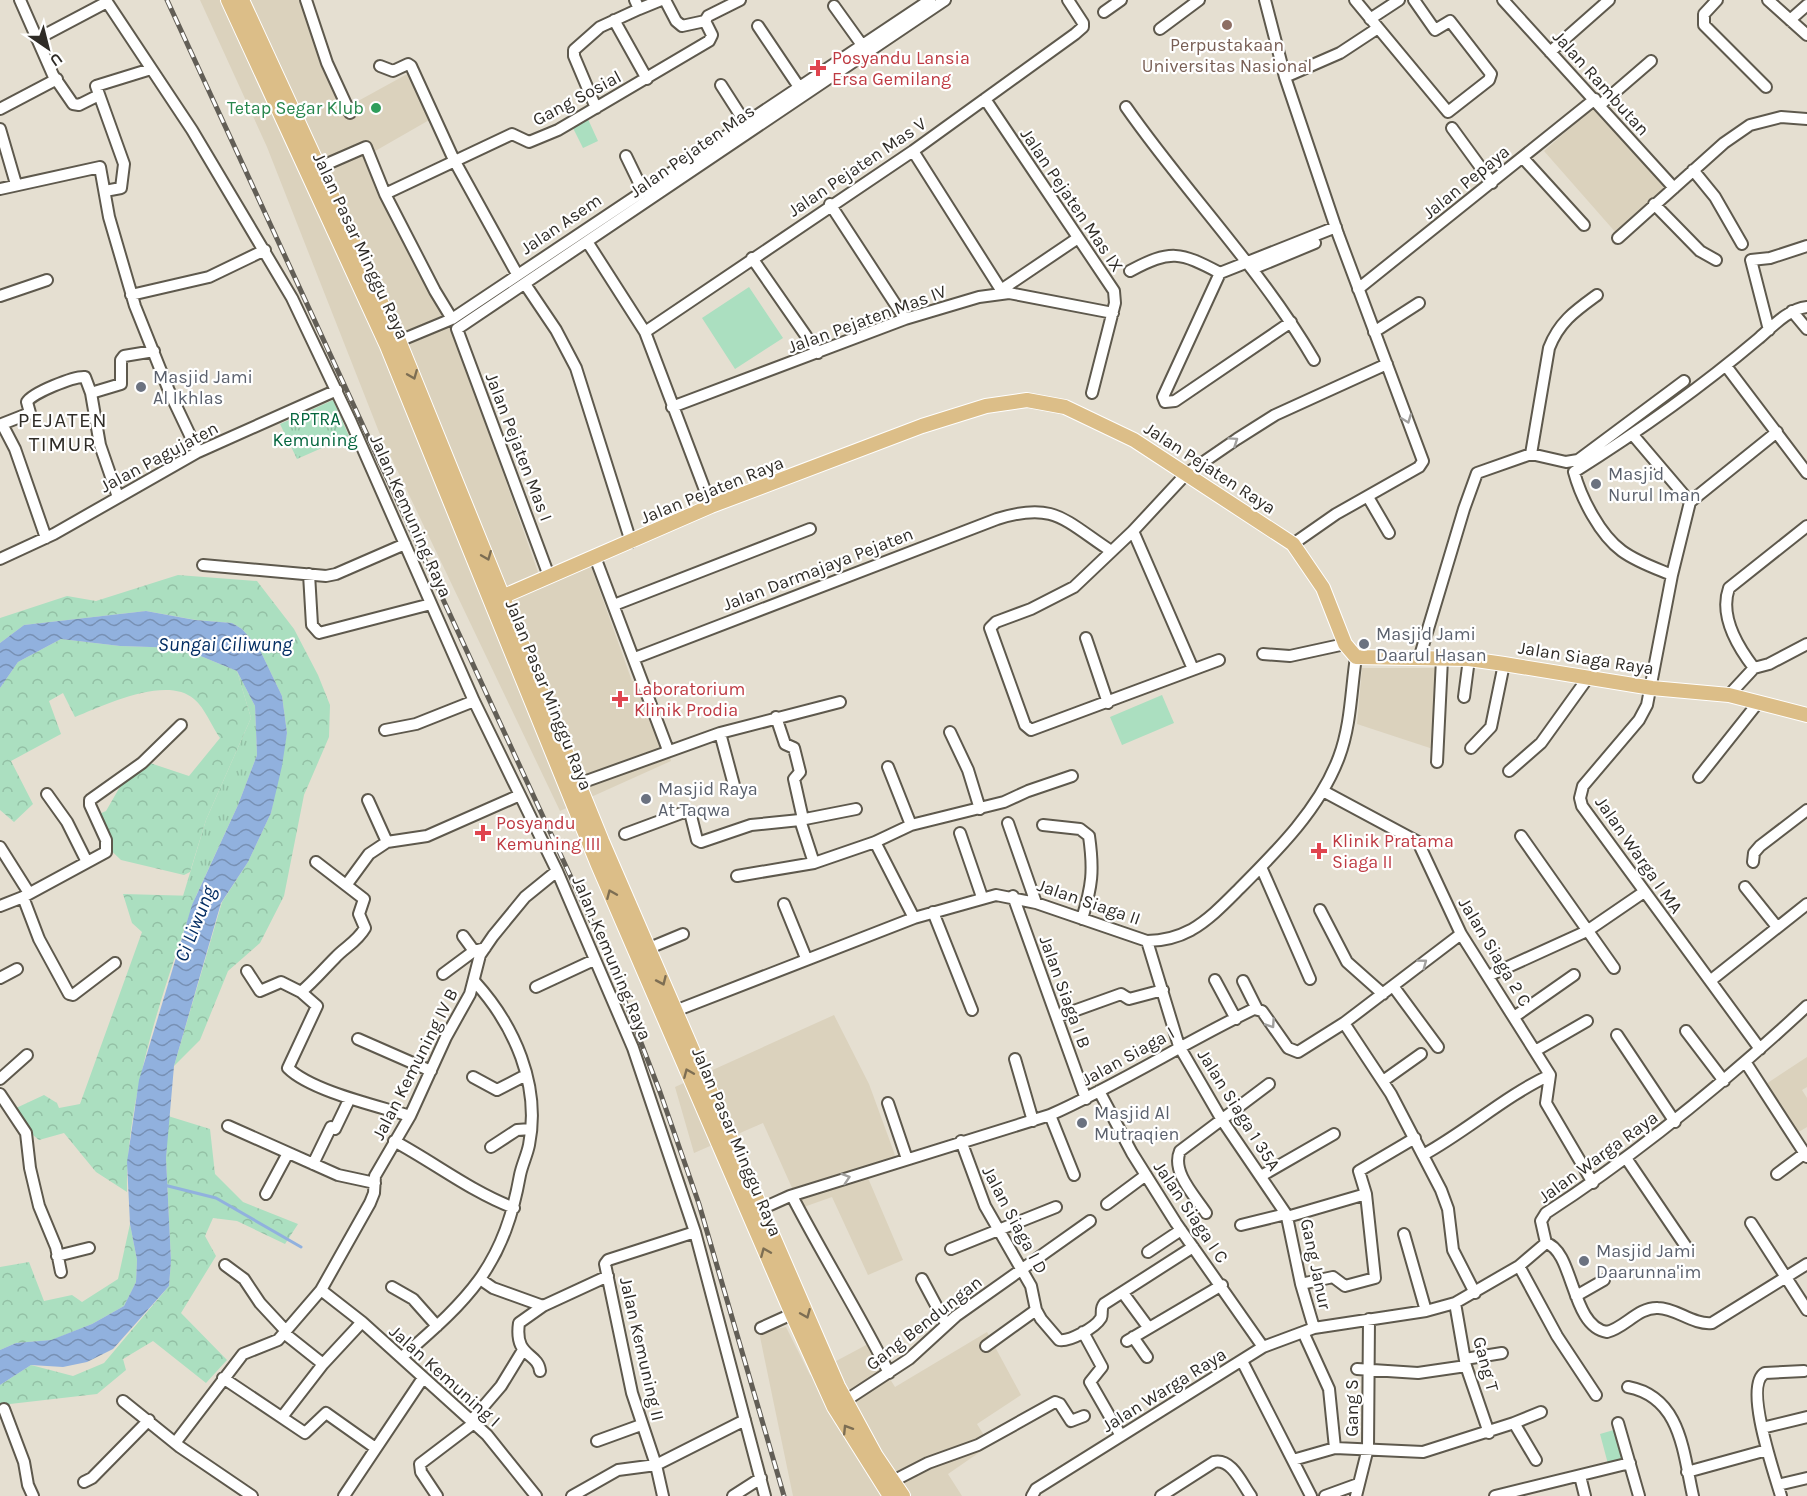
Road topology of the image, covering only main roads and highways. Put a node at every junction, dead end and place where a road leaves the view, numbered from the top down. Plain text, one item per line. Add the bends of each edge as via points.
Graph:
1 (228, 0) edge
2 (242, 0) edge
3 (507, 595) junction
4 (1356, 657) joint
5 (1807, 716) edge
6 (890, 1496) edge
7 (903, 1496) edge

6 -> 1 main road, Jalan Pasar Minggu Raya via 834,1407 792,1314 594,855 387,346
2 -> 3 main road, Jalan Pasar Minggu Raya via 399,340
3 - 4 main road, Jalan Pejaten Raya via 711,506 957,413 1019,400 1051,402 1086,414 1134,440 1293,544 1323,588 1345,644
3 -> 7 main road, Jalan Pasar Minggu Raya via 581,783 655,946 678,1010 766,1207 845,1401
4 - 5 main road, Jalan Siaga Raya via 1469,659 1587,679 1729,695

